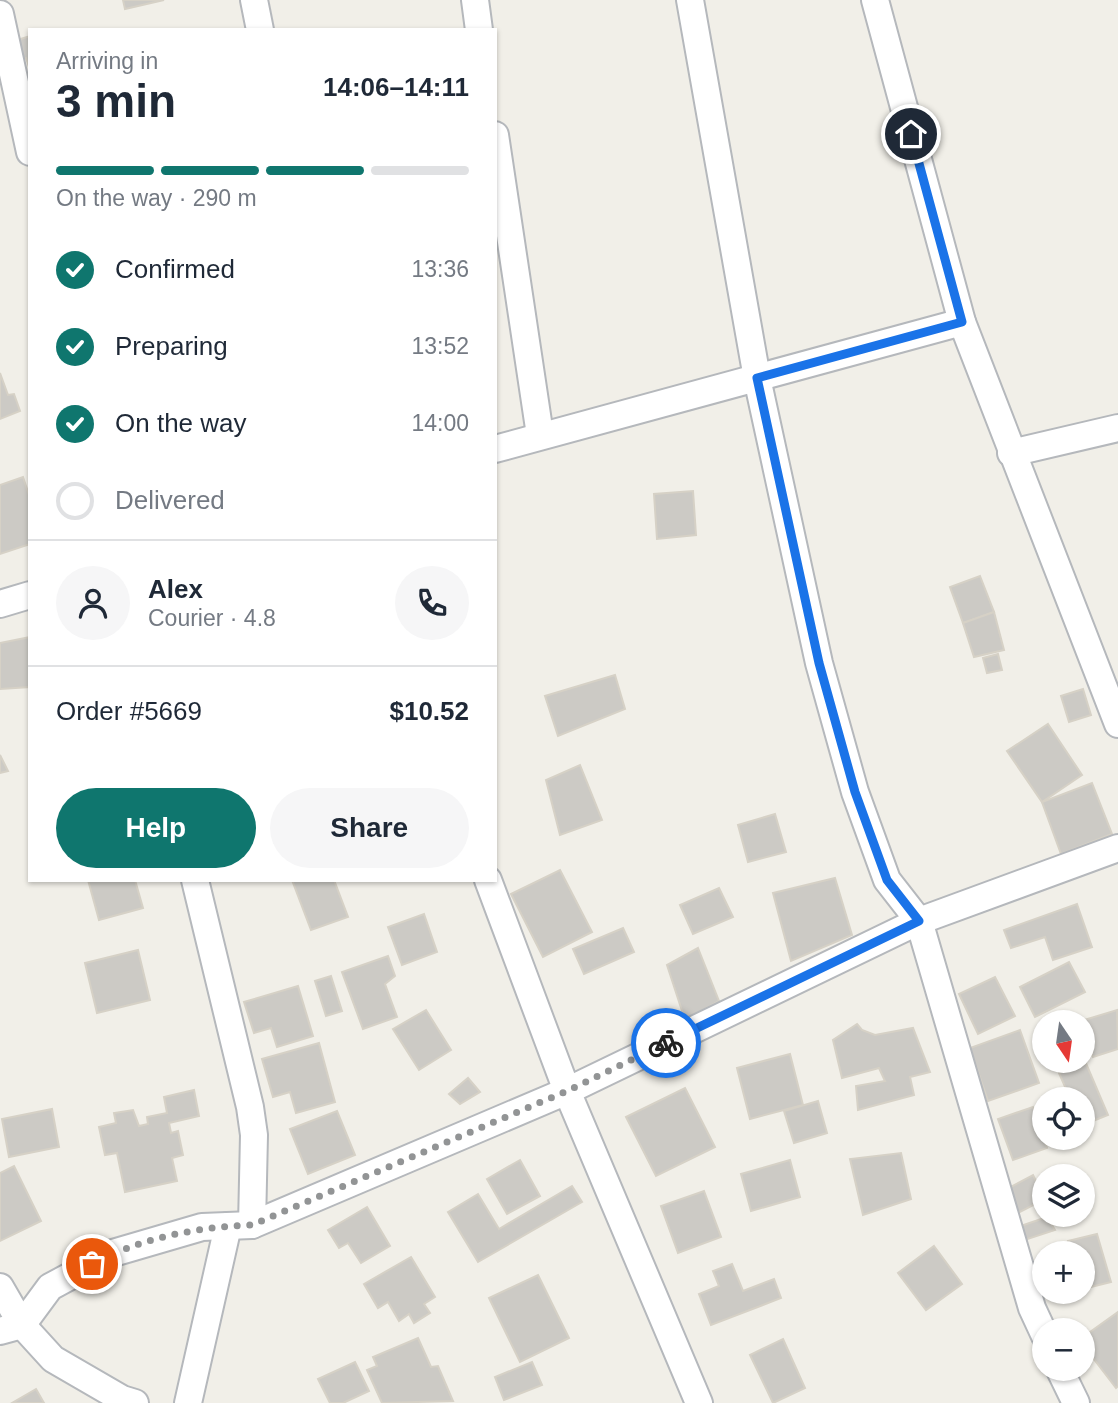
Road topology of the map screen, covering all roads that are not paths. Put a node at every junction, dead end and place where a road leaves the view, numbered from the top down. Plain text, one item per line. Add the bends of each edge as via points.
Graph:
1 (254, 0) edge
2 (475, 0) edge
3 (690, 0) edge
4 (875, 0) edge
5 (0, 14) edge
6 (260, 28) edge
7 (479, 28) edge
8 (28, 143) edge
9 (497, 148) edge
10 (962, 322) junction
11 (757, 378) junction
12 (1118, 428) edge
13 (540, 435) junction
14 (497, 448) edge
15 (1011, 453) junction
16 (28, 596) edge
17 (0, 604) edge
18 (1118, 724) edge
19 (1118, 848) edge
20 (195, 882) edge
21 (489, 882) edge
22 (919, 921) junction
23 (567, 1091) junction
24 (240, 1225) junction
25 (0, 1287) edge
26 (1037, 1318) edge
27 (11, 1328) edge
28 (1065, 1381) edge
29 (135, 1403) edge
30 (188, 1403) edge
31 (699, 1403) edge
32 (1076, 1403) edge

1 - 6 street
2 - 7 street
3 - 11 street
4 - 10 street
5 - 8 street
9 - 13 street
10 - 11 street
10 - 15 street
11 - 13 street
11 - 22 street via 819,663 855,792 887,880
12 - 15 street
13 - 14 street
15 - 18 street
16 - 17 street
19 - 22 street
20 - 24 street via 254,1135
21 - 23 street
22 - 23 street
22 - 26 street
23 - 24 street
23 - 31 street
24 - 27 street via 202,1227 113,1252 50,1287
24 - 30 street
25 - 27 street
27 - 29 street via 53,1359
28 - 32 street

